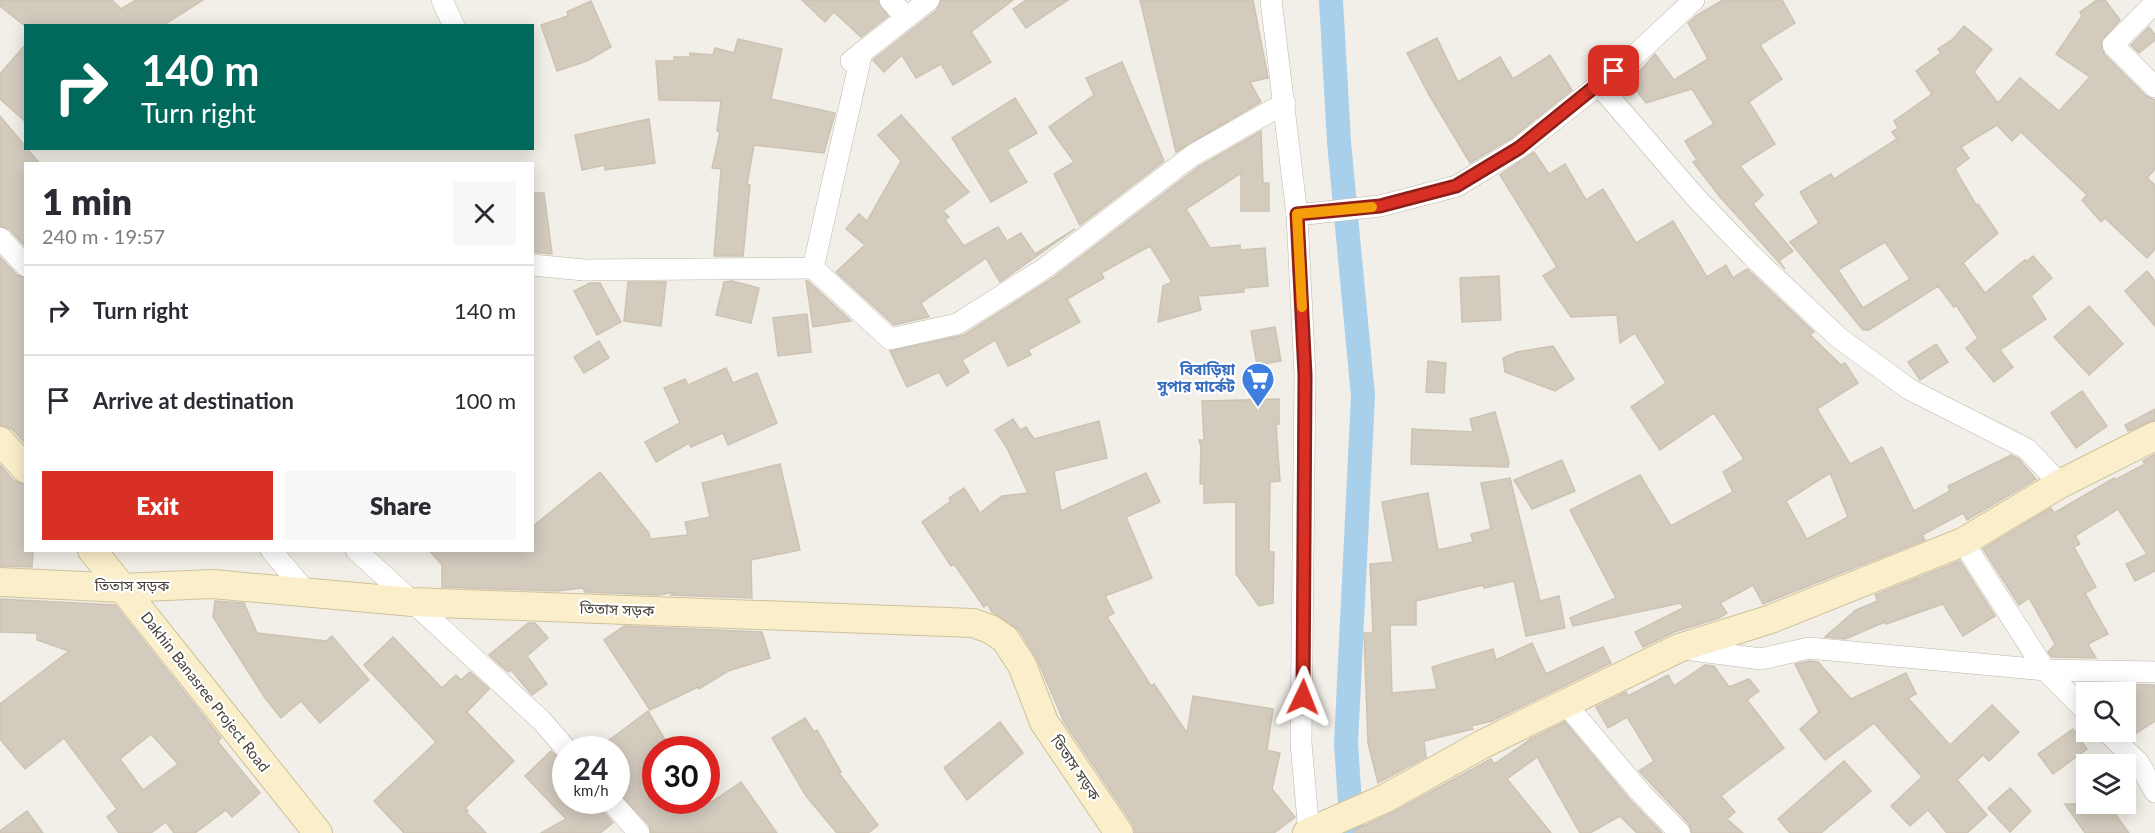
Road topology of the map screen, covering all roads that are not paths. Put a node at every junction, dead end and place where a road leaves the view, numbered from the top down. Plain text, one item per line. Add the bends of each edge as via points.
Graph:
1 (442, 0) edge
2 (890, 0) edge
3 (928, 0) edge
4 (1271, 0) edge
5 (1694, 0) edge
6 (2155, 3) edge
7 (906, 17) junction
8 (453, 24) edge
9 (1598, 84) junction
10 (2155, 87) edge
11 (1285, 103) junction
12 (1297, 214) junction
13 (0, 238) edge
14 (24, 264) edge
15 (534, 265) edge
16 (813, 268) junction
17 (2155, 436) edge
18 (0, 441) edge
19 (24, 467) edge
20 (2060, 484) junction
21 (1963, 542) junction
22 (94, 552) edge
23 (273, 552) edge
24 (358, 552) edge
25 (0, 582) edge
26 (122, 588) junction
27 (307, 594) junction
28 (413, 602) junction
29 (1678, 648) junction
30 (2045, 670) junction
31 (2155, 672) edge
32 (2076, 701) edge
33 (1565, 703) junction
34 (555, 736) edge
35 (2117, 742) edge
36 (2155, 792) edge
37 (622, 814) edge
38 (1315, 829) edge
39 (312, 831) edge
40 (639, 833) edge
41 (1119, 833) edge
42 (1680, 833) edge

1 - 8 street
2 - 7 street
3 - 7 street
4 - 11 street
5 - 9 street
6 - 10 street via 2113,48
7 - 16 street via 854,58
9 - 12 street via 1519,148 1456,186 1380,206
9 - 20 street via 1743,247 1838,337 1909,389 2027,449
11 - 12 street
11 - 16 street via 1193,155 1044,268 957,324 890,339
12 - 38 street via 1305,375 1301,743
13 - 14 street
15 - 16 street via 584,270
17 - 20 street
18 - 19 street
20 - 21 street
21 - 29 street via 1771,619
21 - 30 street
22 - 26 street, Dakhin Banasree Project Road
23 - 27 street
24 - 28 street
25 - 26 street, তিতাস সড়ক
26 - 27 street, তিতাস সড়ক via 212,584
26 - 39 street, Dakhin Banasree Project Road
27 - 28 street, তিতাস সড়ক
28 - 34 street
28 - 41 street, তিতাস সড়ক via 973,623 1005,639 1022,665 1044,722
29 - 30 street via 1761,659 1809,648
29 - 33 street
30 - 31 street
30 - 32 street
33 - 38 street via 1383,799
33 - 42 street
35 - 36 street via 2139,763
37 - 40 street

